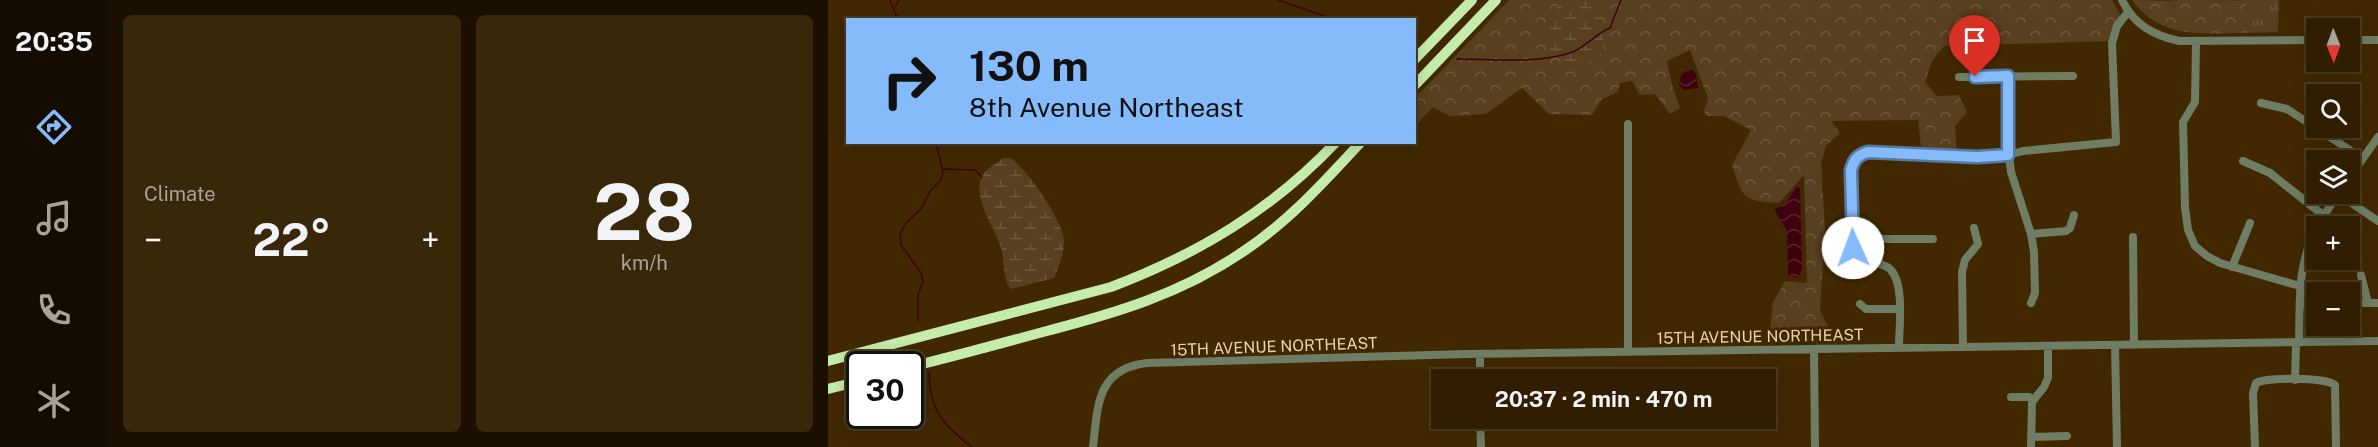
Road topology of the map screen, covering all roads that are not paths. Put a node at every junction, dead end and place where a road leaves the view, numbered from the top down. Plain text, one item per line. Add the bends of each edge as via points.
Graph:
1 (1472, 0) edge
2 (1496, 0) edge
3 (2122, 0) edge
4 (2128, 12) junction
5 (2306, 40) edge
6 (2360, 40) edge
7 (2378, 40) edge
8 (2196, 41) junction
9 (1416, 58) edge
10 (2008, 76) junction
11 (2073, 76) dead end
12 (1959, 77) dead end
13 (1416, 84) edge
14 (2261, 103) dead end
15 (2306, 118) edge
16 (1628, 124) dead end
17 (2378, 137) edge
18 (2335, 138) edge
19 (1334, 144) edge
20 (1359, 144) edge
21 (2008, 155) junction
22 (2362, 158) junction
23 (2243, 161) dead end
24 (2360, 161) edge
25 (2331, 204) edge
26 (2353, 204) edge
27 (2074, 214) dead end
28 (2323, 215) joint
29 (2378, 221) edge
30 (2250, 223) dead end
31 (1974, 228) dead end
32 (2031, 234) junction
33 (2133, 237) dead end
34 (1852, 240) junction
35 (1933, 240) dead end
36 (2306, 253) edge
37 (2232, 267) junction
38 (2361, 275) dead end
39 (2300, 286) junction
40 (2031, 303) dead end
41 (2360, 303) edge
42 (2368, 303) junction
43 (2378, 303) edge
44 (1860, 304) dead end
45 (2300, 304) junction
46 (2306, 304) edge
47 (1899, 309) junction
48 (2378, 341) edge
49 (2297, 343) junction
50 (2115, 345) junction
51 (2134, 345) junction
52 (1964, 346) junction
53 (2049, 346) junction
54 (1899, 347) junction
55 (1814, 349) junction
56 (1628, 351) junction
57 (1480, 354) junction
58 (828, 361) edge
59 (924, 364) edge
60 (1480, 369) edge
61 (2295, 380) junction
62 (846, 384) edge
63 (828, 389) edge
64 (2011, 397) dead end
65 (2033, 400) junction
66 (1480, 429) edge
67 (2067, 436) dead end
68 (2031, 437) junction
69 (1093, 447) edge
70 (1480, 447) edge
71 (1815, 447) edge
72 (2031, 447) edge
73 (2117, 447) edge
74 (2255, 447) edge
75 (2336, 447) edge

1 - 9 highway
2 - 13 highway
3 - 4 street
4 - 8 street via 2157,36
4 - 21 street via 2116,26 2112,44 2116,142
5 - 8 street
6 - 7 street
8 - 37 street via 2195,102 2183,122 2186,219 2195,246
10 - 11 street
10 - 12 street
10 - 21 street
14 - 15 street
16 - 56 street
17 - 22 street
18 - 22 street
19 - 58 highway via 1299,179 1236,226 1149,272 1111,287
20 - 59 highway via 1277,226 1229,261 1176,290 1120,312
21 - 32 street
21 - 34 street via 1868,152 1856,159 1851,170
22 - 24 street
23 - 28 street via 2270,173
25 - 28 street
26 - 29 street
27 - 32 street via 2066,231
30 - 37 street
31 - 52 street via 1978,244 1965,260 1962,272
32 - 40 street via 2035,293
33 - 51 street
34 - 35 street
34 - 47 street via 1860,258 1890,269 1899,290
36 - 39 street
37 - 39 street
38 - 42 street
39 - 45 street
41 - 42 street
42 - 43 street
44 - 47 street via 1866,309
45 - 46 street
45 - 49 street
47 - 54 street
48 - 49 street, 15TH AVENUE NORTHEAST
49 - 51 street, 15TH AVENUE NORTHEAST
49 - 61 street
50 - 51 street, 15TH AVENUE NORTHEAST
50 - 53 street, 15TH AVENUE NORTHEAST
50 - 73 street
52 - 53 street, 15TH AVENUE NORTHEAST
52 - 54 street, 15TH AVENUE NORTHEAST
53 - 65 street via 2048,378
54 - 55 street, 15TH AVENUE NORTHEAST
55 - 56 street, 15TH AVENUE NORTHEAST
55 - 71 street
56 - 57 street, 15TH AVENUE NORTHEAST
57 - 60 street
57 - 69 street, 15TH AVENUE NORTHEAST via 1143,364 1116,373 1104,389 1096,415
61 - 74 street via 2256,383
61 - 75 street via 2330,381 2335,385
62 - 63 highway
64 - 65 street
65 - 68 street
66 - 70 street
67 - 68 street
68 - 72 street

